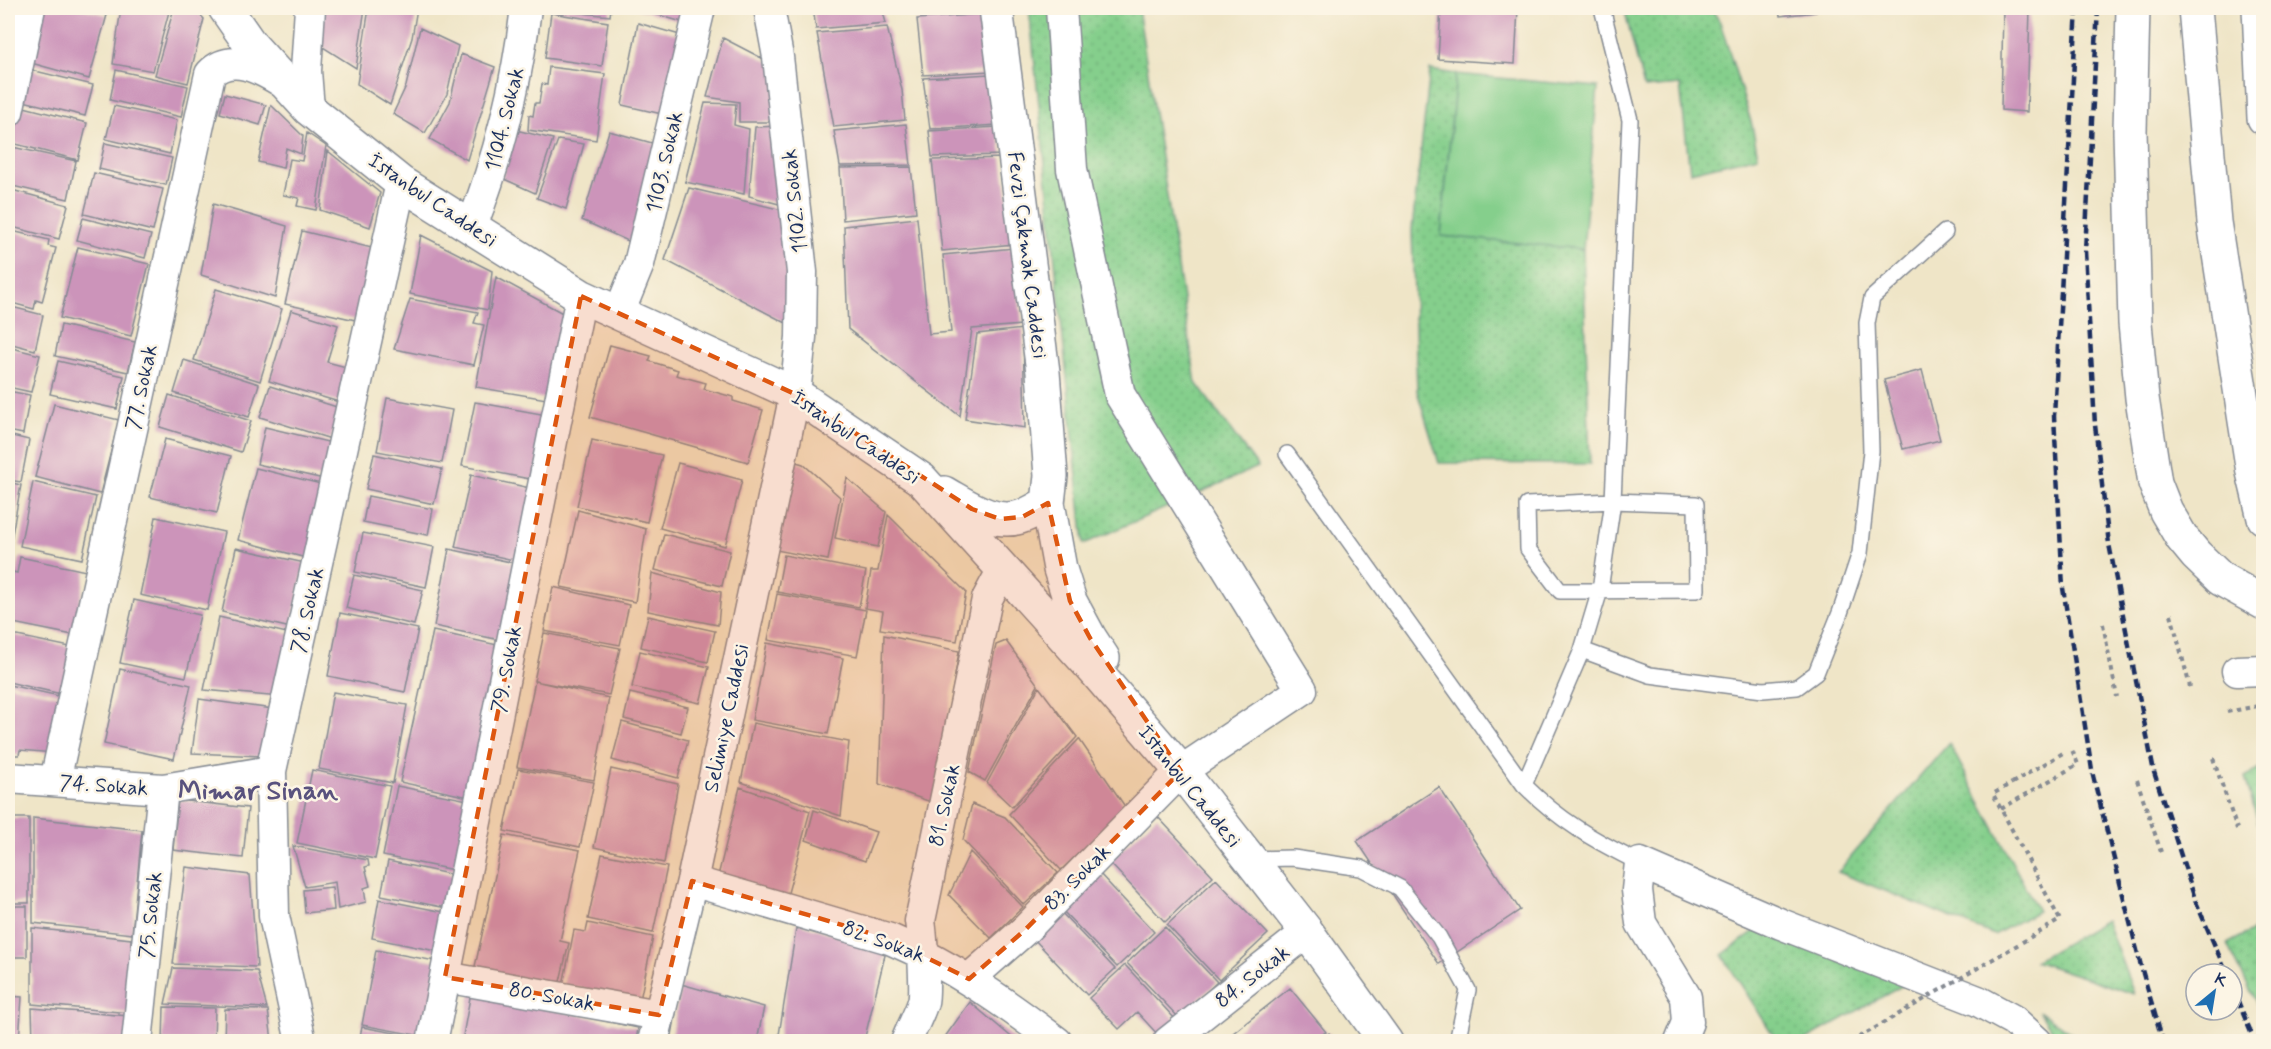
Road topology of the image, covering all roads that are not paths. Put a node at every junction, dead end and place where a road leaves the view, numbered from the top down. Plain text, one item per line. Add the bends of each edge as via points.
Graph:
1 (30, 8) edge
2 (225, 8) edge
3 (310, 8) edge
4 (526, 8) edge
5 (700, 8) edge
6 (769, 8) edge
7 (996, 8) edge
8 (1060, 8) edge
9 (1602, 8) edge
10 (2133, 8) edge
11 (2194, 8) edge
12 (2259, 8) edge
13 (285, 84) junction
14 (309, 109) junction
15 (8, 112) edge
16 (2264, 118) edge
17 (401, 183) junction
18 (471, 228) junction
19 (1945, 232) dead end
20 (580, 297) junction
21 (619, 314) junction
22 (795, 394) junction
23 (1287, 453) dead end
24 (922, 480) junction
25 (1613, 501) junction
26 (1048, 502) junction
27 (2264, 518) edge
28 (1003, 569) junction
29 (1600, 591) junction
30 (2264, 603) edge
31 (1582, 650) junction
32 (271, 771) junction
33 (1181, 771) junction
34 (8, 778) edge
35 (55, 782) junction
36 (1524, 785) junction
37 (163, 789) junction
38 (1249, 859) junction
39 (1640, 863) junction
40 (692, 881) junction
41 (1307, 932) junction
42 (922, 953) junction
43 (445, 976) junction
44 (969, 979) junction
45 (656, 1028) edge
46 (137, 1041) edge
47 (301, 1041) edge
48 (432, 1041) edge
49 (906, 1041) edge
50 (1057, 1041) edge
51 (1168, 1041) edge
52 (1386, 1041) edge
53 (1457, 1041) edge
54 (1680, 1041) edge
55 (2037, 1041) edge

1 - 15 street
2 - 13 main road, İstanbul Caddesi
3 - 14 street via 306,71
4 - 18 street, 1104. Sokak via 510,107
5 - 21 street, 1103. Sokak via 645,242
6 - 22 street, 1102. Sokak via 802,272
7 - 26 main road, Fevzi Çakmak Caddesi via 1043,372 1052,476
8 - 33 street, 83. Sokak via 1072,169 1120,395 1302,690
9 - 25 lane via 1630,120
10 - 30 main road via 2130,131 2135,323 2155,483 2166,511 2196,555 2221,579
11 - 27 main road via 2214,222 2253,472
12 - 16 main road
13 - 14 main road, İstanbul Caddesi
13 - 35 street, 77. Sokak via 247,65 228,64 210,74
14 - 17 main road, İstanbul Caddesi
17 - 18 main road, İstanbul Caddesi
17 - 32 street, 78. Sokak
18 - 20 main road, İstanbul Caddesi
19 - 31 lane via 1872,297 1867,323 1871,451 1860,553 1816,673 1797,687 1763,690 1650,675
20 - 21 main road, İstanbul Caddesi
20 - 43 street, 79. Sokak
21 - 22 main road, İstanbul Caddesi
22 - 24 main road, İstanbul Caddesi
22 - 40 street, Selimiye Caddesi
23 - 36 lane
24 - 26 main road via 972,509 1000,519 1022,517
24 - 28 main road, İstanbul Caddesi
25 - 29 lane
25 - 29 lane via 1527,505 1528,549 1560,591
25 - 29 lane via 1696,504 1697,590
26 - 33 main road, Fevzi Çakmak Caddesi via 1070,601 1090,638
28 - 33 main road, İstanbul Caddesi
28 - 42 street, 81. Sokak via 987,599 920,921
29 - 31 lane
31 - 36 lane
32 - 37 street, 74. Sokak
32 - 47 street, 78. Sokak via 274,916
33 - 38 main road, İstanbul Caddesi
33 - 44 street, 83. Sokak via 1026,928
34 - 35 street, 74. Sokak
35 - 37 street, 74. Sokak
36 - 39 lane via 1547,808 1593,840
37 - 46 street, 75. Sokak
38 - 41 main road, İstanbul Caddesi
38 - 53 lane via 1293,858 1361,868 1400,888 1438,937 1468,990
39 - 54 street via 1637,890 1641,923 1686,997 1688,1022
39 - 55 street via 1781,924 1978,1001 2013,1020
40 - 42 street, 82. Sokak via 890,939
40 - 45 street, Selimiye Caddesi
41 - 51 street, 84. Sokak
41 - 52 main road, İstanbul Caddesi
42 - 44 street, 82. Sokak
42 - 49 street, 81. Sokak via 924,1000
43 - 45 street, 80. Sokak
43 - 48 street, 79. Sokak
44 - 50 street, 82. Sokak

